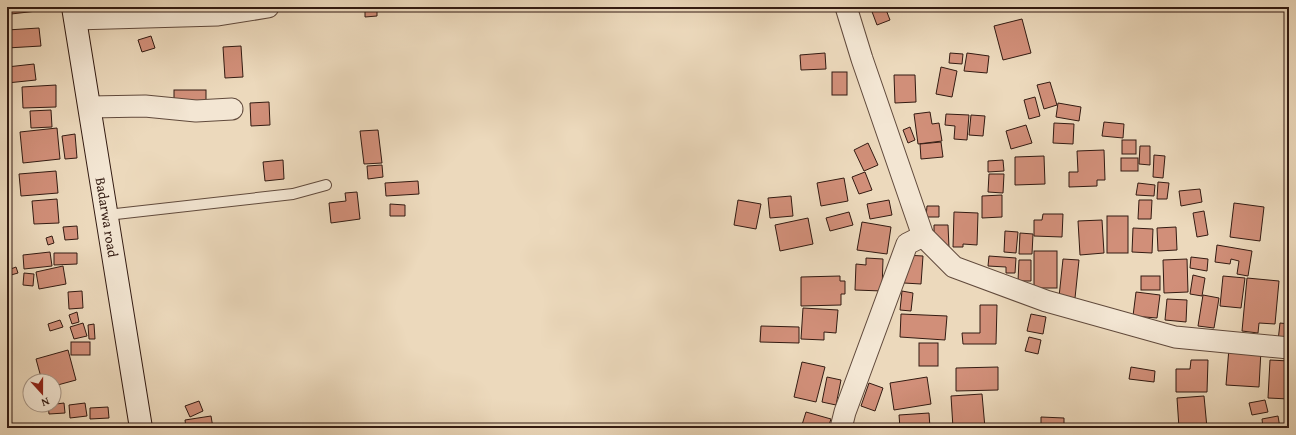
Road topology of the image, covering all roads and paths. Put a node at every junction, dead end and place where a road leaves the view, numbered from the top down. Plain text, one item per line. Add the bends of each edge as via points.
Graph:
1 (268, 7) edge
2 (846, 7) edge
3 (74, 13) edge
4 (90, 107) junction
5 (232, 109) dead end
6 (326, 185) dead end
7 (107, 215) junction
8 (923, 236) junction
9 (1289, 348) edge
10 (141, 428) edge
11 (842, 428) edge

1 - 3 street via 218,15
2 - 8 street
3 - 4 main road, Badarwa road
4 - 5 street via 145,106 196,111
4 - 7 main road, Badarwa road
6 - 7 lane via 294,194
7 - 10 main road, Badarwa road
8 - 9 street via 954,267 1046,301 1175,337
8 - 11 street via 907,244 845,412

